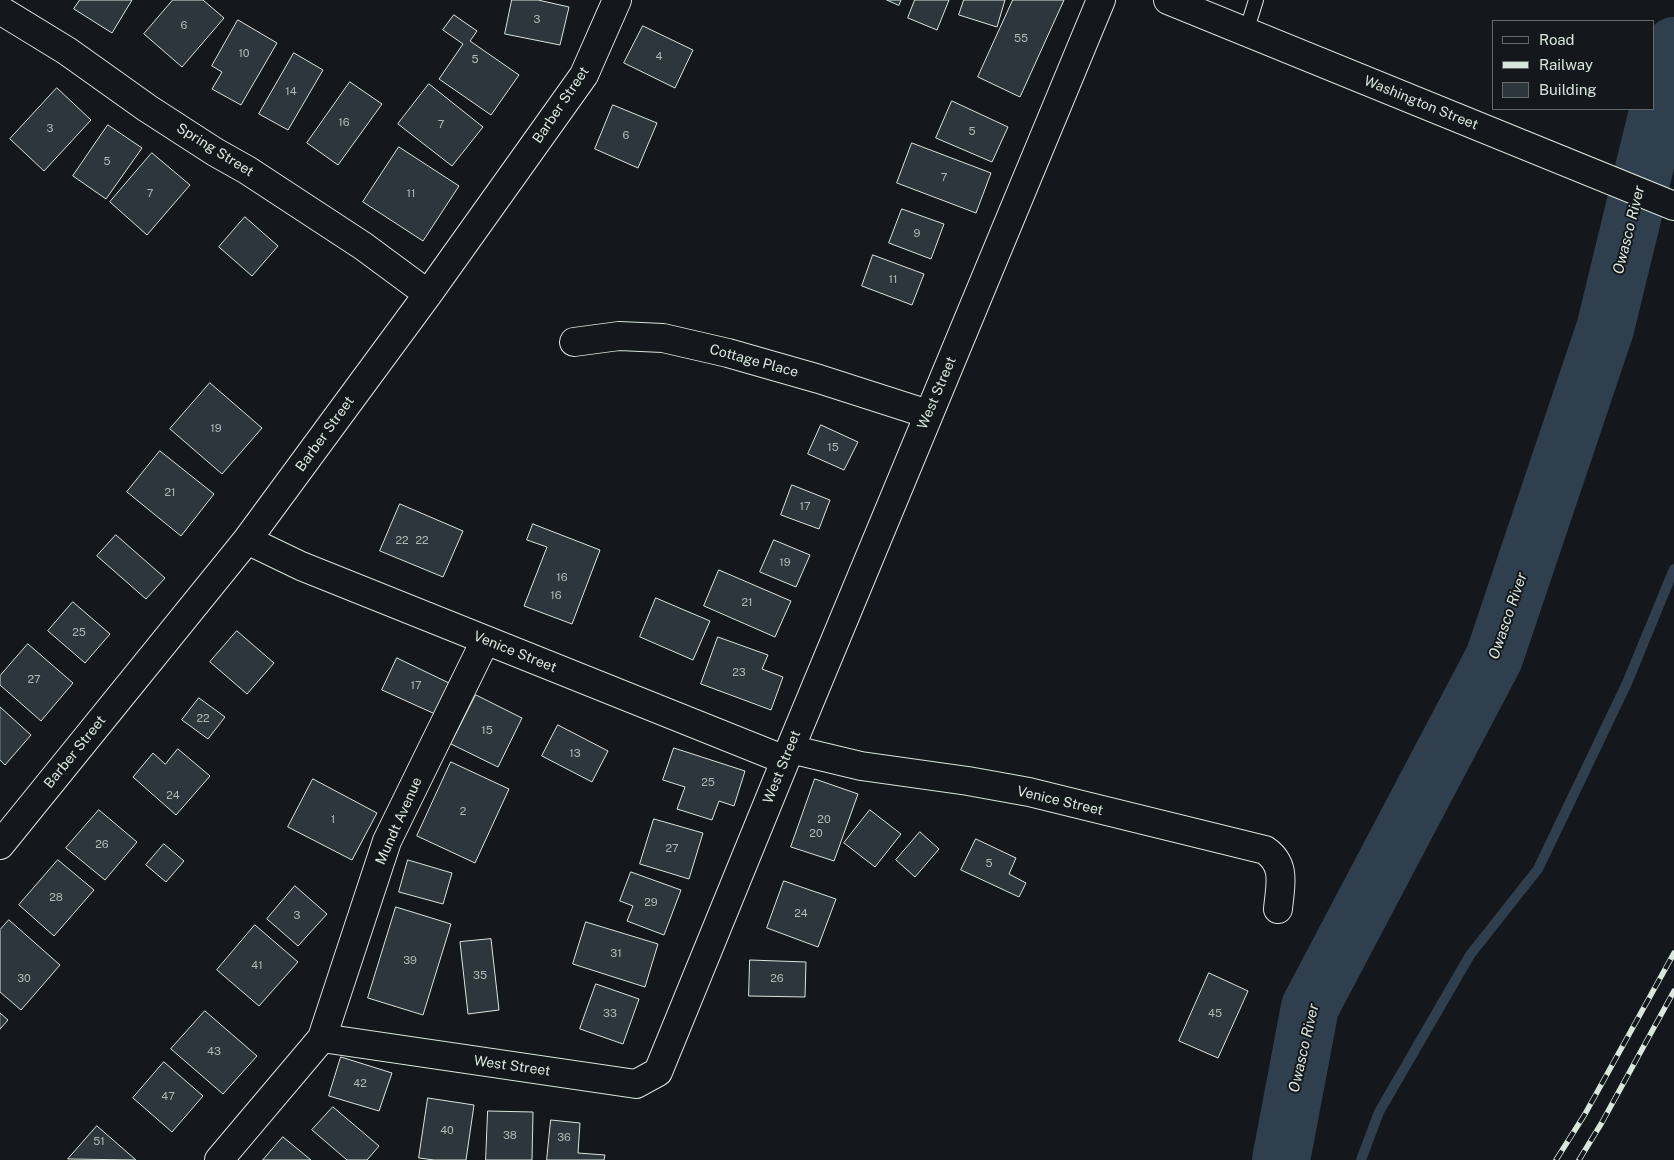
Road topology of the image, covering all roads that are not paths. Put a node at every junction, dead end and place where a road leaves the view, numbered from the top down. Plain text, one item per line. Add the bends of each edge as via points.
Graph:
1 (617, 0) edge
2 (1101, 0) edge
3 (1168, 0) edge
4 (1256, 0) edge
5 (0, 10) edge
6 (1246, 32) junction
7 (1674, 206) edge
8 (428, 294) junction
9 (574, 342) dead end
10 (928, 414) junction
11 (247, 540) junction
12 (485, 640) junction
13 (788, 754) junction
14 (0, 845) edge
15 (1278, 909) dead end
16 (322, 1038) junction
17 (219, 1160) edge

1 - 8 street, Barber Street via 584,75
2 - 10 street, West Street
3 - 6 street, Washington Street
4 - 6 lane
5 - 8 street, Spring Street via 355,240
6 - 7 street, Washington Street
8 - 11 street, Barber Street
9 - 10 street, Cottage Place via 619,336 663,338 818,379
10 - 13 street, West Street
11 - 12 street, Venice Street via 300,566
11 - 14 street, Barber Street
12 - 13 street, Venice Street
12 - 16 street, Mundt Avenue via 387,841
13 - 15 street, Venice Street via 1029,792 1265,850 1278,864 1281,877
13 - 16 street, West Street via 658,1072 636,1084
16 - 17 street

